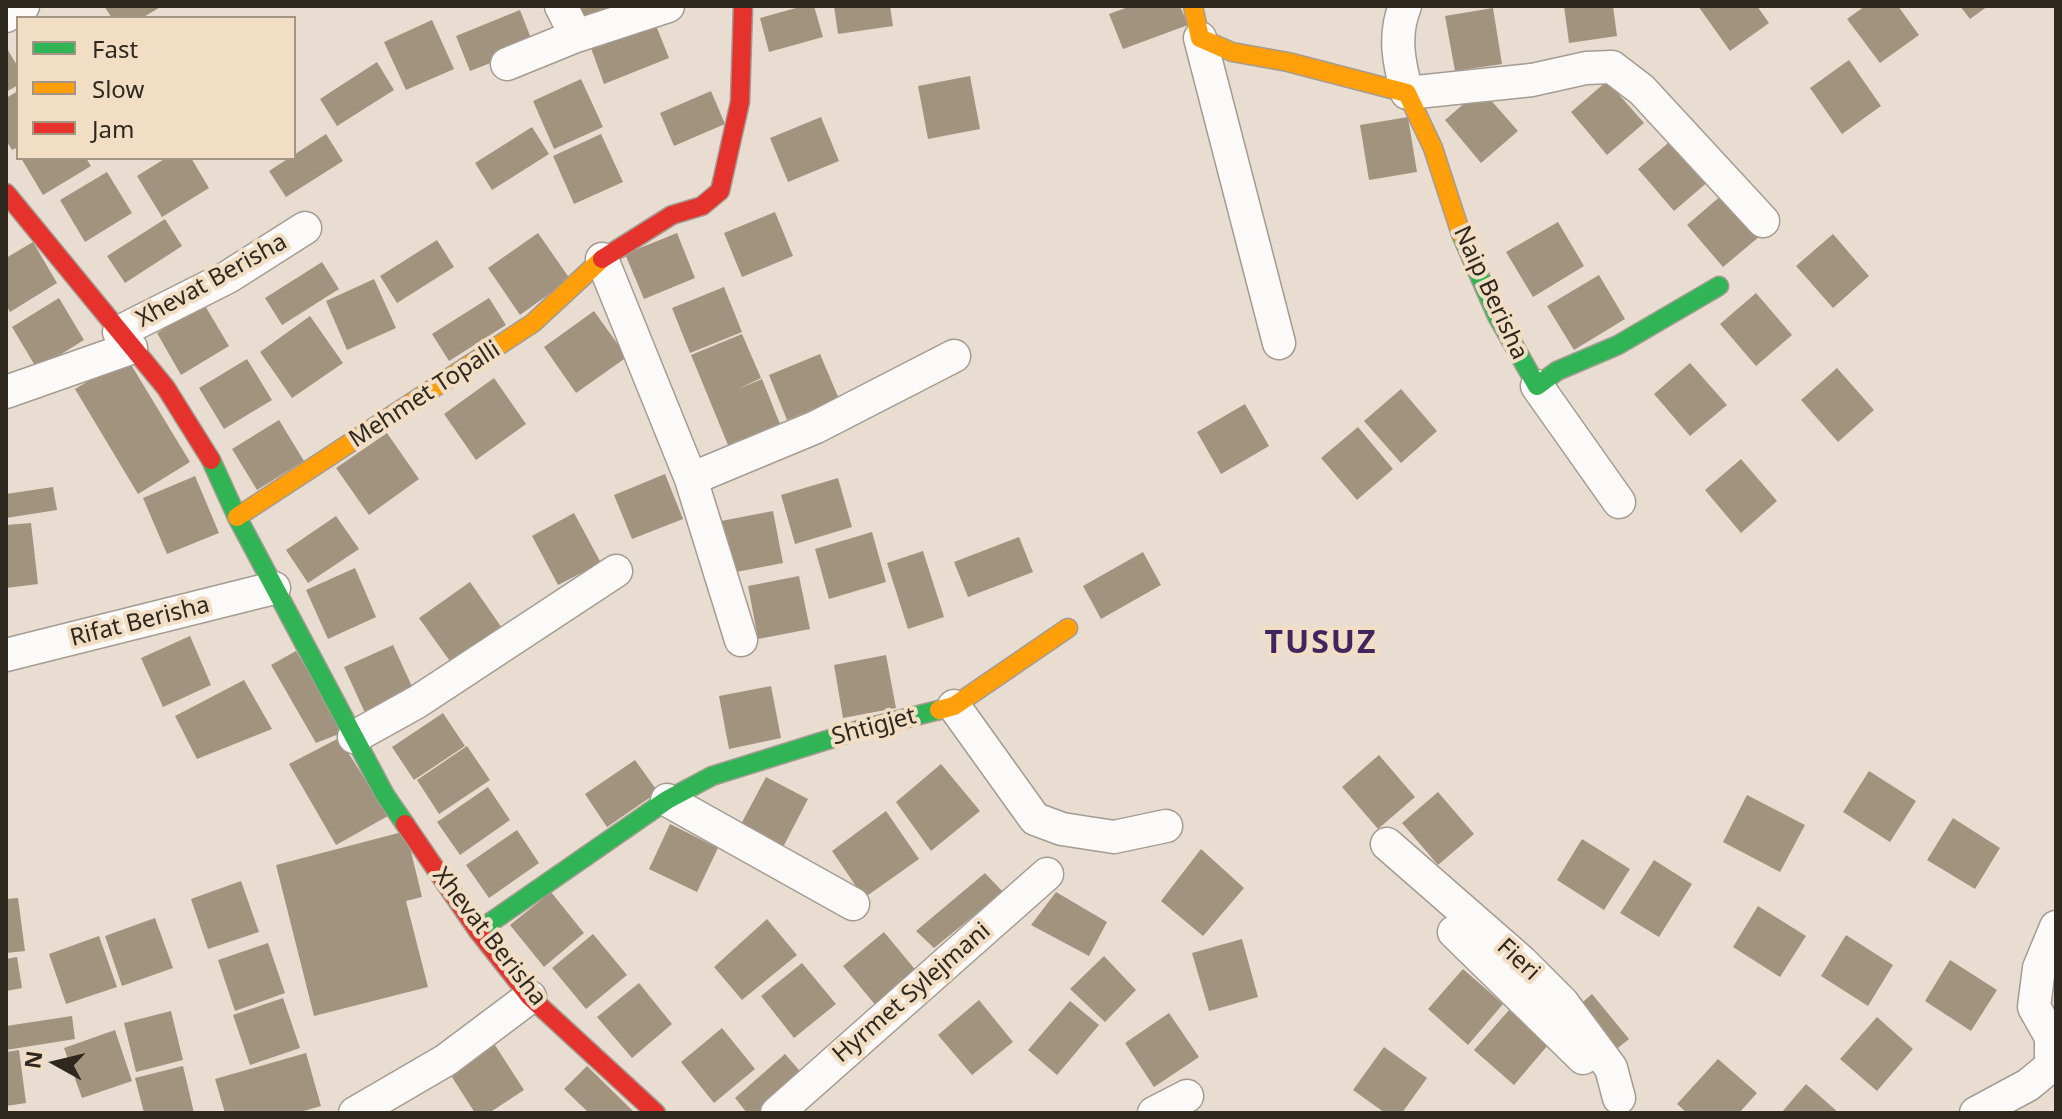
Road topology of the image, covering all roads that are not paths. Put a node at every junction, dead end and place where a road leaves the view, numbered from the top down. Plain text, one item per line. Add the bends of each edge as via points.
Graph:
1 (23, 6) edge
2 (561, 6) edge
3 (668, 6) edge
4 (743, 6) edge
5 (1193, 6) edge
6 (1405, 6) edge
7 (6, 16) edge
8 (576, 36) junction
9 (1200, 38) junction
10 (507, 64) dead end
11 (1407, 93) junction
12 (6, 193) edge
13 (1763, 221) dead end
14 (305, 228) dead end
15 (602, 259) junction
16 (1719, 286) dead end
17 (125, 340) junction
18 (1279, 343) dead end
19 (954, 356) dead end
20 (1537, 386) junction
21 (6, 392) edge
22 (691, 479) junction
23 (1619, 502) dead end
24 (237, 517) junction
25 (616, 571) dead end
26 (274, 588) junction
27 (1068, 628) dead end
28 (741, 640) dead end
29 (6, 655) edge
30 (954, 706) junction
31 (354, 737) junction
32 (667, 800) junction
33 (1166, 826) dead end
34 (1387, 844) dead end
35 (1047, 874) dead end
36 (853, 904) dead end
37 (2056, 927) edge
38 (478, 931) junction
39 (1454, 932) dead end
40 (530, 997) junction
41 (2054, 1064) edge
42 (1187, 1096) dead end
43 (1626, 1105) edge
44 (355, 1113) edge
45 (656, 1113) edge
46 (777, 1113) edge
47 (1154, 1113) edge
48 (1976, 1113) edge

1 - 7 street
2 - 8 street
3 - 8 street
4 - 15 street, Mehmet Topalli via 740,102 720,191 702,206 672,215
5 - 9 street
6 - 11 street, Naip Berisha via 1397,57
8 - 10 street
9 - 11 street via 1232,52
9 - 18 street
11 - 13 street via 1612,67 1642,90
11 - 20 street, Naip Berisha via 1432,139 1465,244
12 - 17 street, Xhevat Berisha
14 - 17 street, Xhevat Berisha
15 - 22 street
15 - 24 street, Mehmet Topalli via 533,323
16 - 20 street, Naip Berisha
17 - 21 street
17 - 24 street, Xhevat Berisha via 166,388 207,450
19 - 22 street via 816,427
20 - 23 street
22 - 28 street
24 - 26 street, Xhevat Berisha
25 - 31 street via 417,702
26 - 29 street, Rifat Berisha
26 - 31 street, Xhevat Berisha
27 - 30 street, Shtigjet
30 - 32 street, Shtigjet via 712,776
30 - 33 street via 1035,819 1114,837
31 - 38 street, Xhevat Berisha via 385,795
32 - 36 street
32 - 38 street, Shtigjet
34 - 43 street, Fieri via 1562,1002 1611,1068
35 - 46 street, Hyrmet Sylejmani
37 - 41 street via 2039,968 2034,1007 2051,1037
38 - 40 street, Xhevat Berisha
39 - 43 street, Fieri
40 - 44 street via 446,1060
40 - 45 street, Xhevat Berisha
41 - 48 street
42 - 47 street

